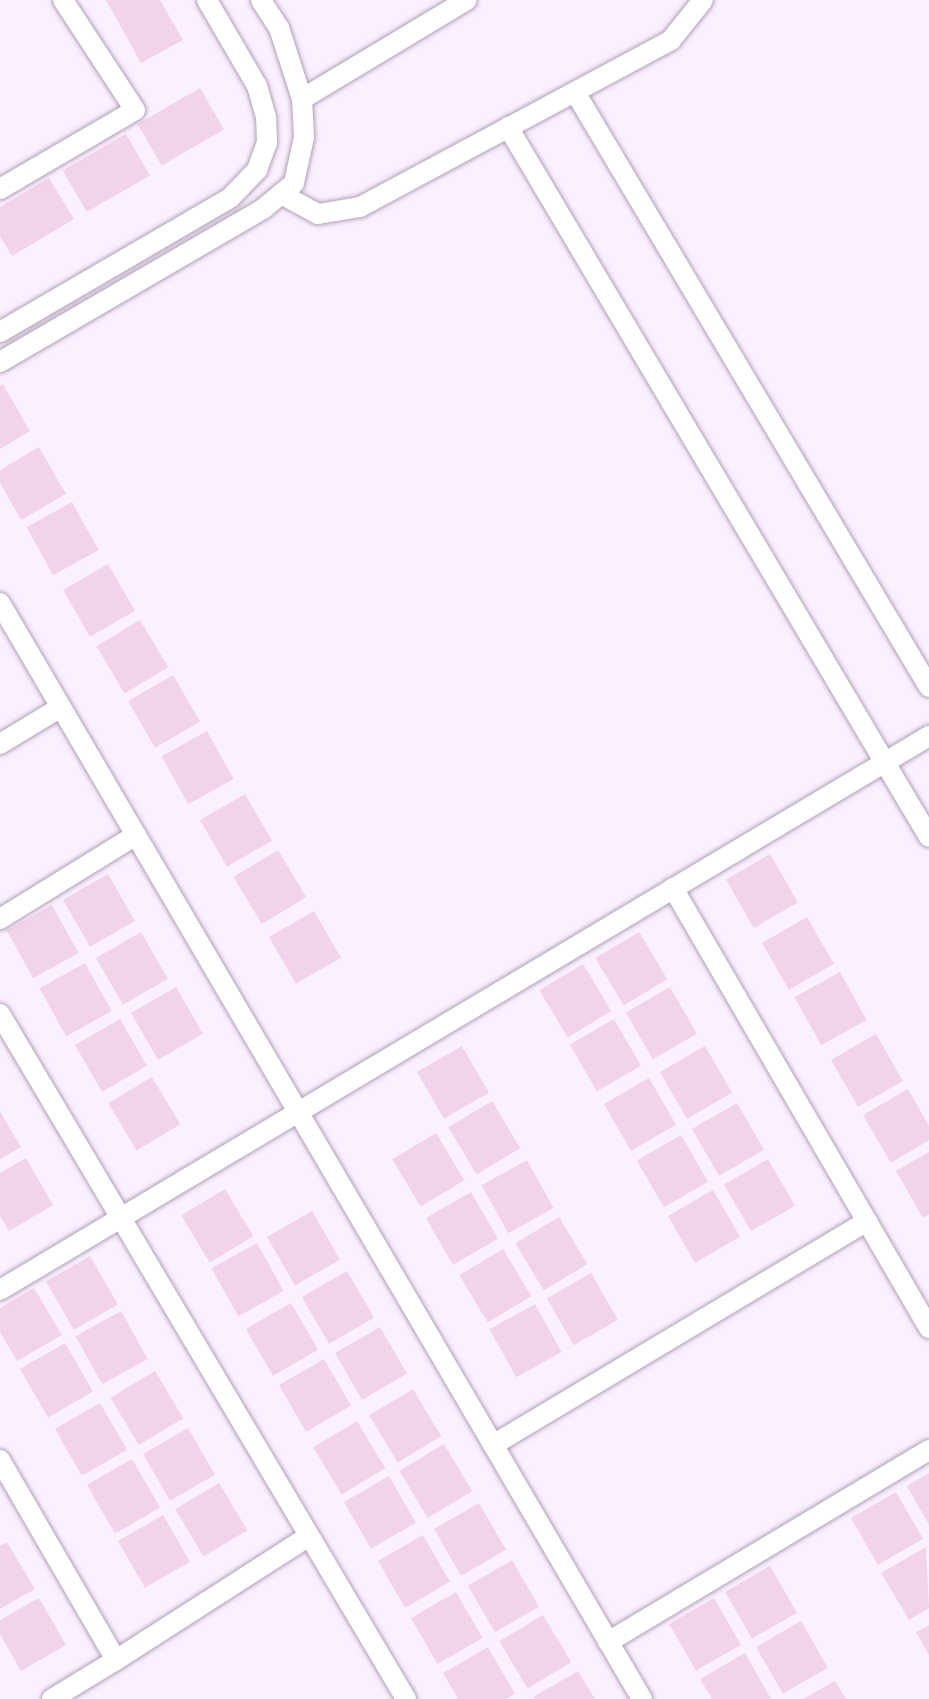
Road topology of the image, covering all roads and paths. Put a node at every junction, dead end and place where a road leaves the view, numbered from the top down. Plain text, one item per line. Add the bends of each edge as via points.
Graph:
1 (63, 0) edge
2 (207, 0) edge
3 (261, 0) edge
4 (467, 0) edge
5 (703, 0) edge
6 (575, 92) junction
7 (302, 99) junction
8 (508, 127) junction
9 (0, 189) edge
10 (281, 194) junction
11 (0, 332) edge
12 (0, 362) edge
13 (0, 603) edge
14 (929, 687) edge
15 (61, 707) junction
16 (929, 736) edge
17 (0, 744) edge
18 (884, 762) junction
19 (136, 835) junction
20 (929, 837) edge
21 (673, 888) junction
22 (0, 919) edge
23 (0, 1014) edge
24 (298, 1112) junction
25 (121, 1218) junction
26 (867, 1221) junction
27 (0, 1290) edge
28 (929, 1328) edge
29 (493, 1445) junction
30 (929, 1450) edge
31 (0, 1460) edge
32 (309, 1536) junction
33 (608, 1642) junction
34 (116, 1660) junction
35 (52, 1699) edge
36 (406, 1699) edge
37 (642, 1699) edge

1 - 9 street via 135,110
2 - 11 street via 257,86 267,143 257,170 230,198
3 - 7 street via 279,28
4 - 7 street
5 - 6 street via 671,40
6 - 8 street
6 - 14 street
7 - 10 street via 304,137 294,183
8 - 10 street via 360,207 318,214
8 - 18 street
10 - 12 street
13 - 15 street
15 - 17 street
15 - 19 street
16 - 18 street
18 - 20 street
18 - 21 street
19 - 22 street
19 - 24 street
21 - 24 street
21 - 26 street
23 - 25 street
24 - 25 street
24 - 29 street
25 - 27 street
25 - 32 street
26 - 28 street
26 - 29 street
29 - 33 street
30 - 33 street
31 - 34 street
32 - 34 street
32 - 36 street
33 - 37 street
34 - 35 street

